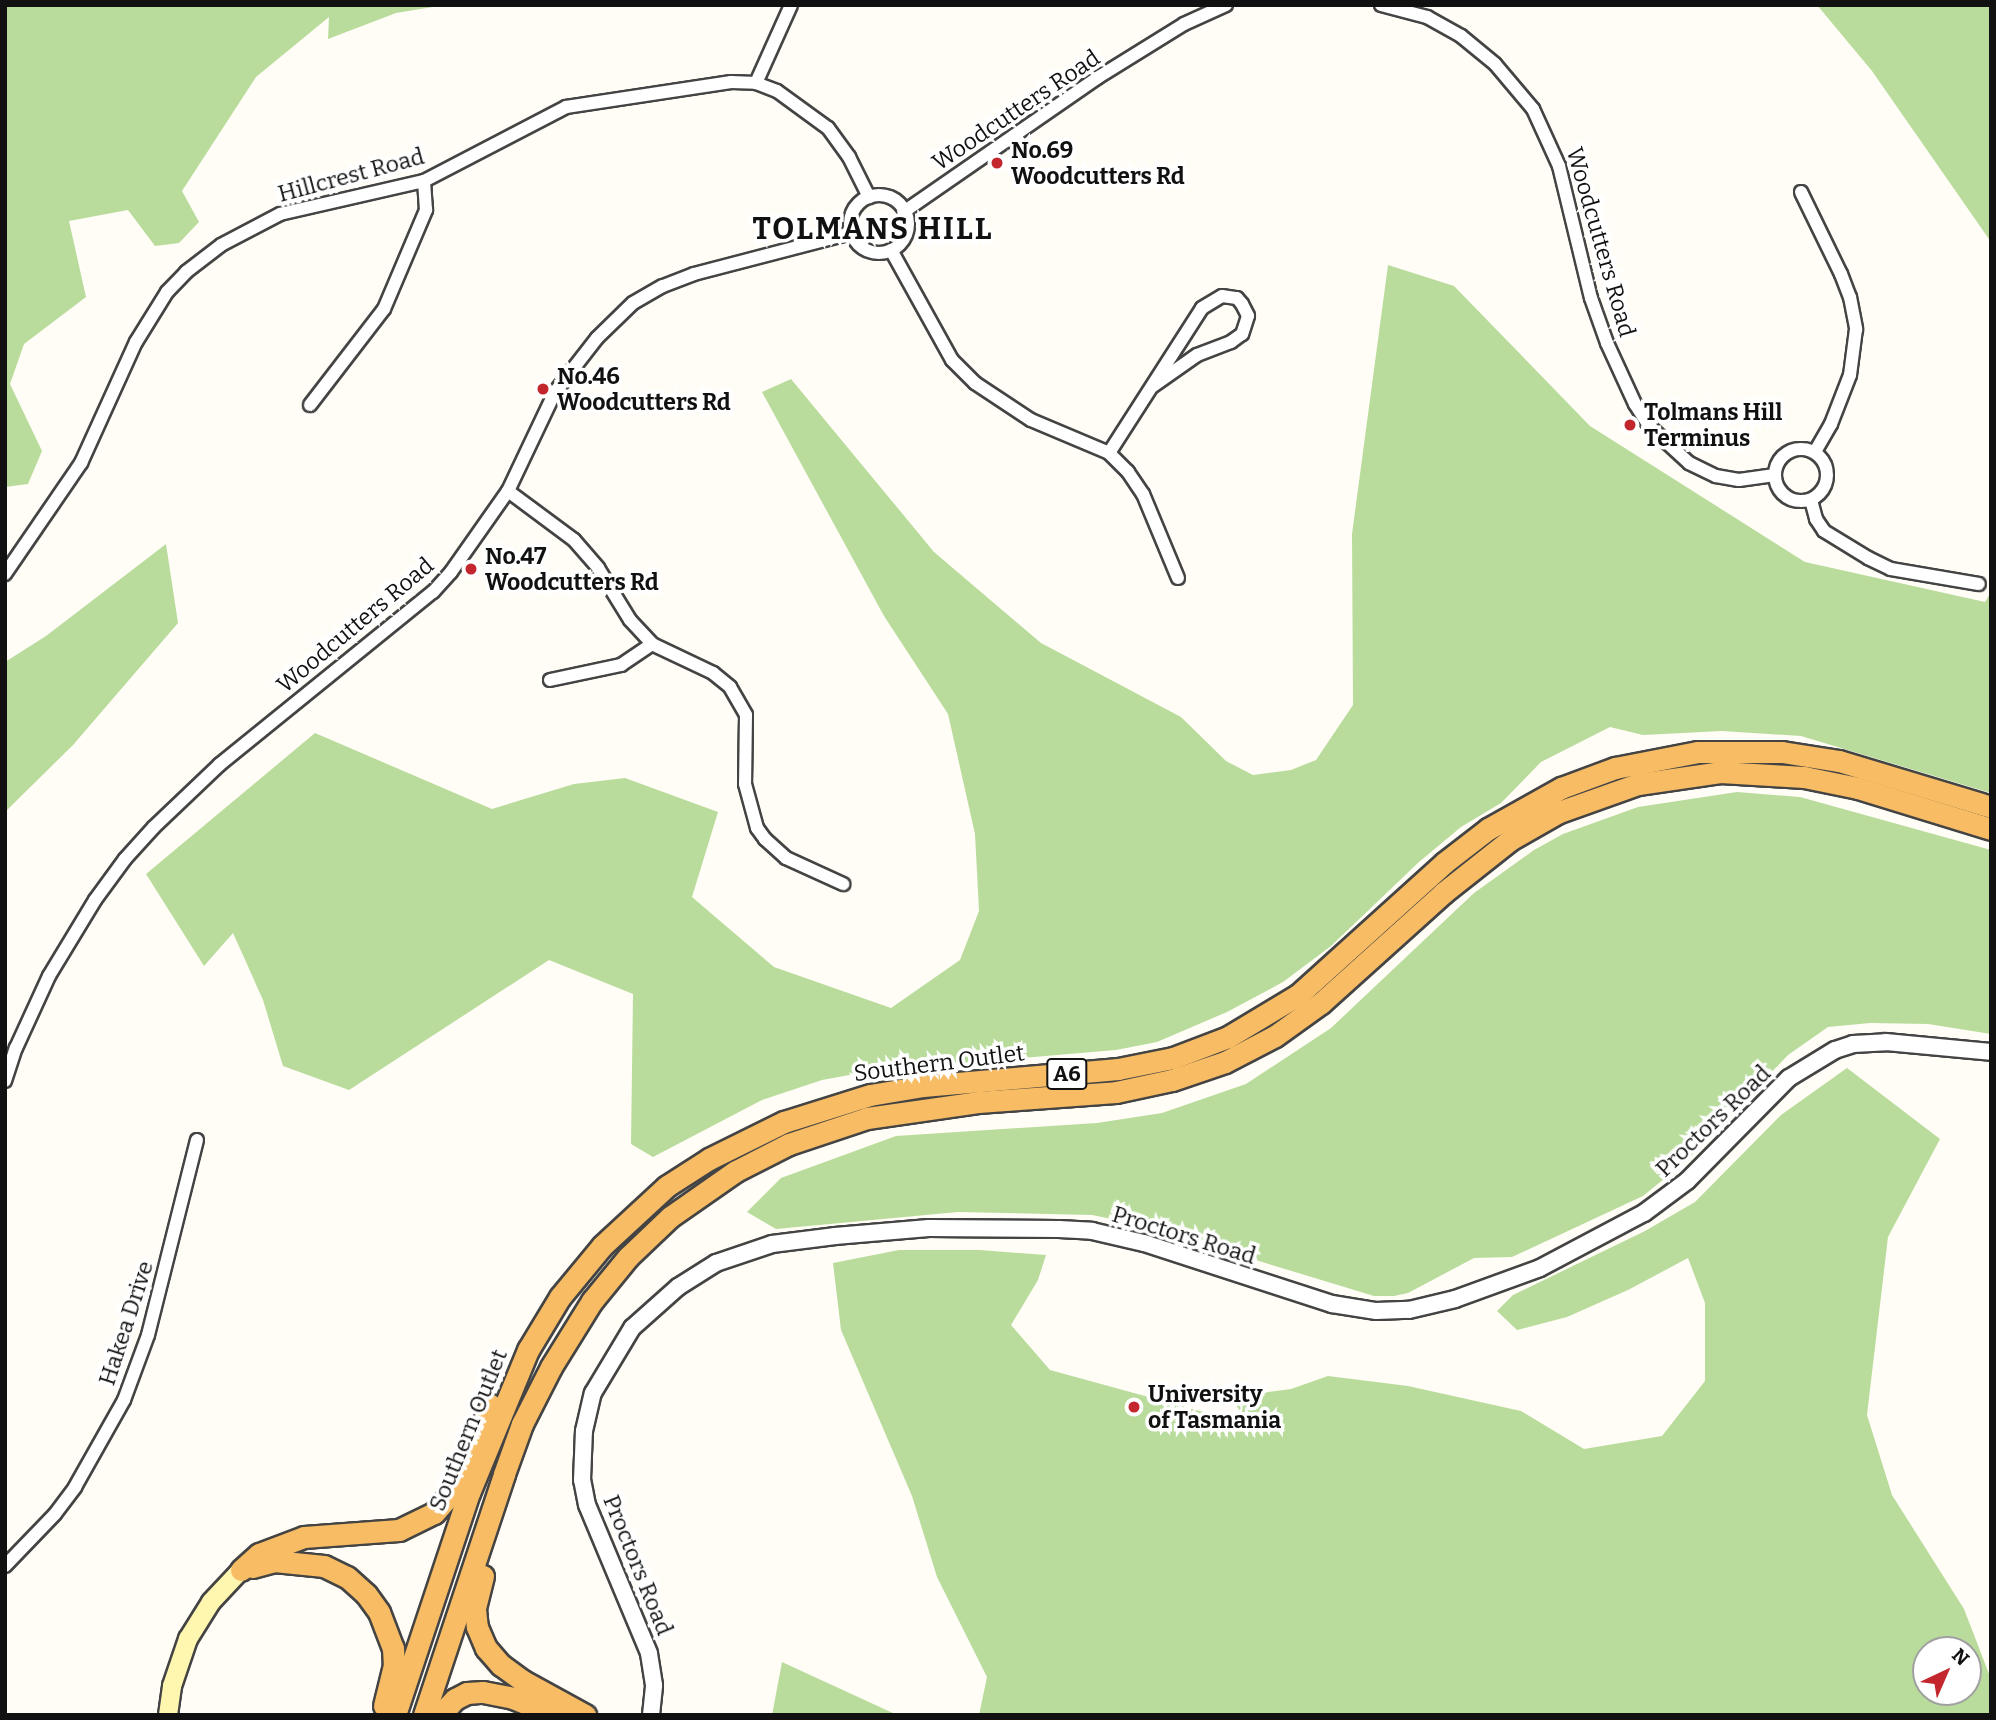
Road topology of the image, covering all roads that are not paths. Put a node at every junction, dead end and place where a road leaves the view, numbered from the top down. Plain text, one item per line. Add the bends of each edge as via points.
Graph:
1 (791, 5) edge
2 (1226, 5) edge
3 (1381, 5) edge
4 (756, 83) junction
5 (424, 181) junction
6 (1801, 192) dead end
7 (869, 197) junction
8 (905, 211) junction
9 (851, 233) junction
10 (891, 250) junction
11 (1153, 386) junction
12 (310, 405) dead end
13 (1815, 452) junction
14 (1108, 453) junction
15 (1775, 475) junction
16 (508, 491) junction
17 (1811, 500) junction
18 (5, 574) edge
19 (1178, 578) dead end
20 (1979, 584) dead end
21 (652, 644) junction
22 (550, 680) dead end
23 (1991, 807) edge
24 (1991, 829) edge
25 (843, 884) dead end
26 (1991, 1052) edge
27 (5, 1082) edge
28 (197, 1140) dead end
29 (564, 1346) junction
30 (528, 1350) junction
31 (5, 1566) edge
32 (241, 1570) junction
33 (168, 1715) edge
34 (382, 1715) edge
35 (395, 1715) edge
36 (424, 1715) edge
37 (440, 1715) edge
38 (554, 1715) edge
39 (585, 1715) edge
40 (651, 1715) edge

1 - 4 street
2 - 8 street, Woodcutters Road via 1184,24 1097,78
3 - 15 street, Woodcutters Road via 1427,18 1461,36 1495,64 1533,109 1559,166 1591,298 1607,343 1650,427 1682,458 1716,477 1739,480
4 - 5 street, Hillcrest Road via 731,82 566,107
4 - 7 street, Hillcrest Road via 796,103 828,128
5 - 12 street via 426,210 384,309
5 - 18 street, Hillcrest Road via 280,214 220,244 186,272 151,314 81,463
6 - 13 street via 1841,274 1856,329 1850,375
7 - 8 street via 886,196
7 - 9 street via 851,215
8 - 10 street via 904,238
9 - 10 street via 872,252
9 - 16 street, Woodcutters Road via 694,274 633,303 597,338 555,392
10 - 14 street via 952,360 975,383 1031,420
11 - 11 street via 1208,302 1229,296 1242,304 1248,316 1242,334 1197,355
11 - 14 street
13 - 15 street via 1791,451 1778,462
13 - 17 street via 1828,474 1824,489
14 - 19 street via 1143,494
15 - 17 street via 1777,486 1788,498
16 - 21 street via 574,540
16 - 27 street, Woodcutters Road via 433,592 219,765 125,859 49,976
17 - 20 street via 1824,531 1880,564
21 - 22 street via 621,665
21 - 25 street via 713,673 737,695 747,724 747,798 757,828 786,858
23 - 30 highway, Southern Outlet / A6 via 1839,761 1758,750 1670,755 1589,777 1538,799 1466,845 1313,982 1228,1037 1173,1058 1118,1069 870,1095 813,1111 734,1145 667,1186 621,1226 567,1288
24 - 29 highway, Southern Outlet / A6 via 1858,788 1775,773 1695,774 1611,792 1559,812 1510,840 1443,893 1321,1003 1275,1036 1226,1062 1116,1092 978,1102 877,1116 762,1156 714,1184 649,1235 592,1301
26 - 40 street, Proctors Road via 1885,1042 1835,1050 1789,1078 1687,1181 1644,1213 1540,1268 1409,1310 1376,1311 1332,1304 1144,1243 1092,1231 929,1228 772,1244 716,1263 678,1287 632,1328 593,1393 584,1431 582,1480 587,1505 649,1653 654,1685
28 - 31 street, Hakea Drive via 148,1335 124,1400 75,1487
29 - 36 highway, Southern Outlet / A6 via 518,1437
29 - 39 highway via 531,1429 475,1609 486,1648 501,1665
30 - 32 highway via 497,1394 453,1491 434,1513 399,1530 304,1537 259,1555
30 - 35 highway, Southern Outlet / A6 via 468,1493
32 - 33 main road via 211,1602 188,1639 172,1686
32 - 34 highway via 274,1562 312,1564 347,1577 366,1594 379,1612 393,1648 394,1665
37 - 38 highway via 455,1699 483,1692 513,1698

